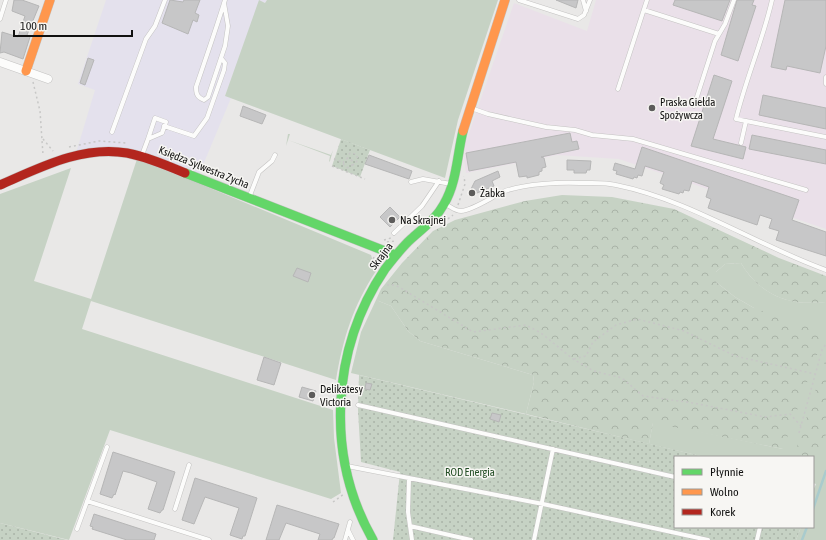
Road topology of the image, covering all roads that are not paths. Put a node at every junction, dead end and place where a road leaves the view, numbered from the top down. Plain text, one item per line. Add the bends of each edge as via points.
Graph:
1 (6, 0) edge
2 (50, 0) edge
3 (165, 0) edge
4 (505, 0) edge
5 (519, 0) edge
6 (582, 0) edge
7 (590, 0) edge
8 (647, 0) edge
9 (734, 0) edge
10 (772, 0) edge
11 (225, 1) edge
12 (644, 10) junction
13 (586, 11) junction
14 (0, 19) edge
15 (719, 34) junction
16 (221, 58) junction
17 (0, 62) edge
18 (30, 73) junction
19 (826, 77) edge
20 (48, 80) dead end
21 (826, 84) edge
22 (618, 89) dead end
23 (694, 106) dead end
24 (470, 108) junction
25 (746, 121) junction
26 (164, 126) junction
27 (112, 132) dead end
28 (826, 137) edge
29 (148, 139) junction
30 (741, 143) dead end
31 (275, 155) dead end
32 (141, 156) junction
33 (439, 181) junction
34 (412, 182) dead end
35 (451, 184) junction
36 (0, 185) edge
37 (806, 190) dead end
38 (249, 198) junction
39 (444, 204) junction
40 (394, 234) dead end
41 (395, 256) junction
42 (826, 270) edge
43 (358, 405) dead end
44 (107, 447) dead end
45 (553, 449) junction
46 (189, 465) dead end
47 (345, 466) junction
48 (674, 477) edge
49 (409, 480) junction
50 (87, 501) junction
51 (543, 504) junction
52 (175, 509) dead end
53 (350, 522) dead end
54 (410, 526) junction
55 (760, 528) edge
56 (77, 529) dead end
57 (348, 530) junction
58 (209, 540) edge
59 (345, 540) edge
60 (353, 540) edge
61 (373, 540) edge
62 (412, 540) edge
63 (471, 540) edge
64 (534, 540) edge
65 (708, 540) edge
66 (757, 540) edge

1 - 14 lane
2 - 18 street
3 - 27 lane via 155,26 146,39
4 - 24 street, Skrajna
5 - 13 lane via 578,19
6 - 13 lane
7 - 13 lane
8 - 12 lane
9 - 15 lane
10 - 25 lane via 736,118
11 - 16 lane via 228,26
11 - 16 lane via 196,87 198,98 204,100 208,97
12 - 15 lane
12 - 22 lane
15 - 23 lane
16 - 26 lane via 225,63 224,70 207,118 194,136
17 - 18 street
18 - 20 street
19 - 21 lane
24 - 35 street, Skrajna
24 - 37 lane via 546,127 633,139
25 - 28 lane
25 - 30 lane
26 - 29 lane via 162,133
26 - 29 lane via 166,122 155,118
29 - 32 lane
31 - 38 lane via 259,172
32 - 36 street, Księdza Sylwestra Zycha via 116,151 82,153
32 - 38 street, Księdza Sylwestra Zycha
33 - 34 lane via 423,179
33 - 35 lane
33 - 40 lane via 422,206
35 - 39 street, Skrajna
38 - 41 street, Księdza Sylwestra Zycha
39 - 41 street, Skrajna
39 - 42 lane via 460,211 507,191 557,182 613,184 675,203 795,256 802,262
41 - 47 street, Skrajna via 378,279 363,307 347,355 340,408
43 - 45 lane
44 - 50 lane
45 - 48 lane
45 - 51 lane
46 - 52 lane
47 - 49 lane
47 - 61 street, Skrajna via 362,518
49 - 51 lane
49 - 54 lane
50 - 56 lane
50 - 58 lane
51 - 64 lane
51 - 65 lane
53 - 57 lane
54 - 62 lane
54 - 63 lane
55 - 66 lane
57 - 59 lane
57 - 60 lane

